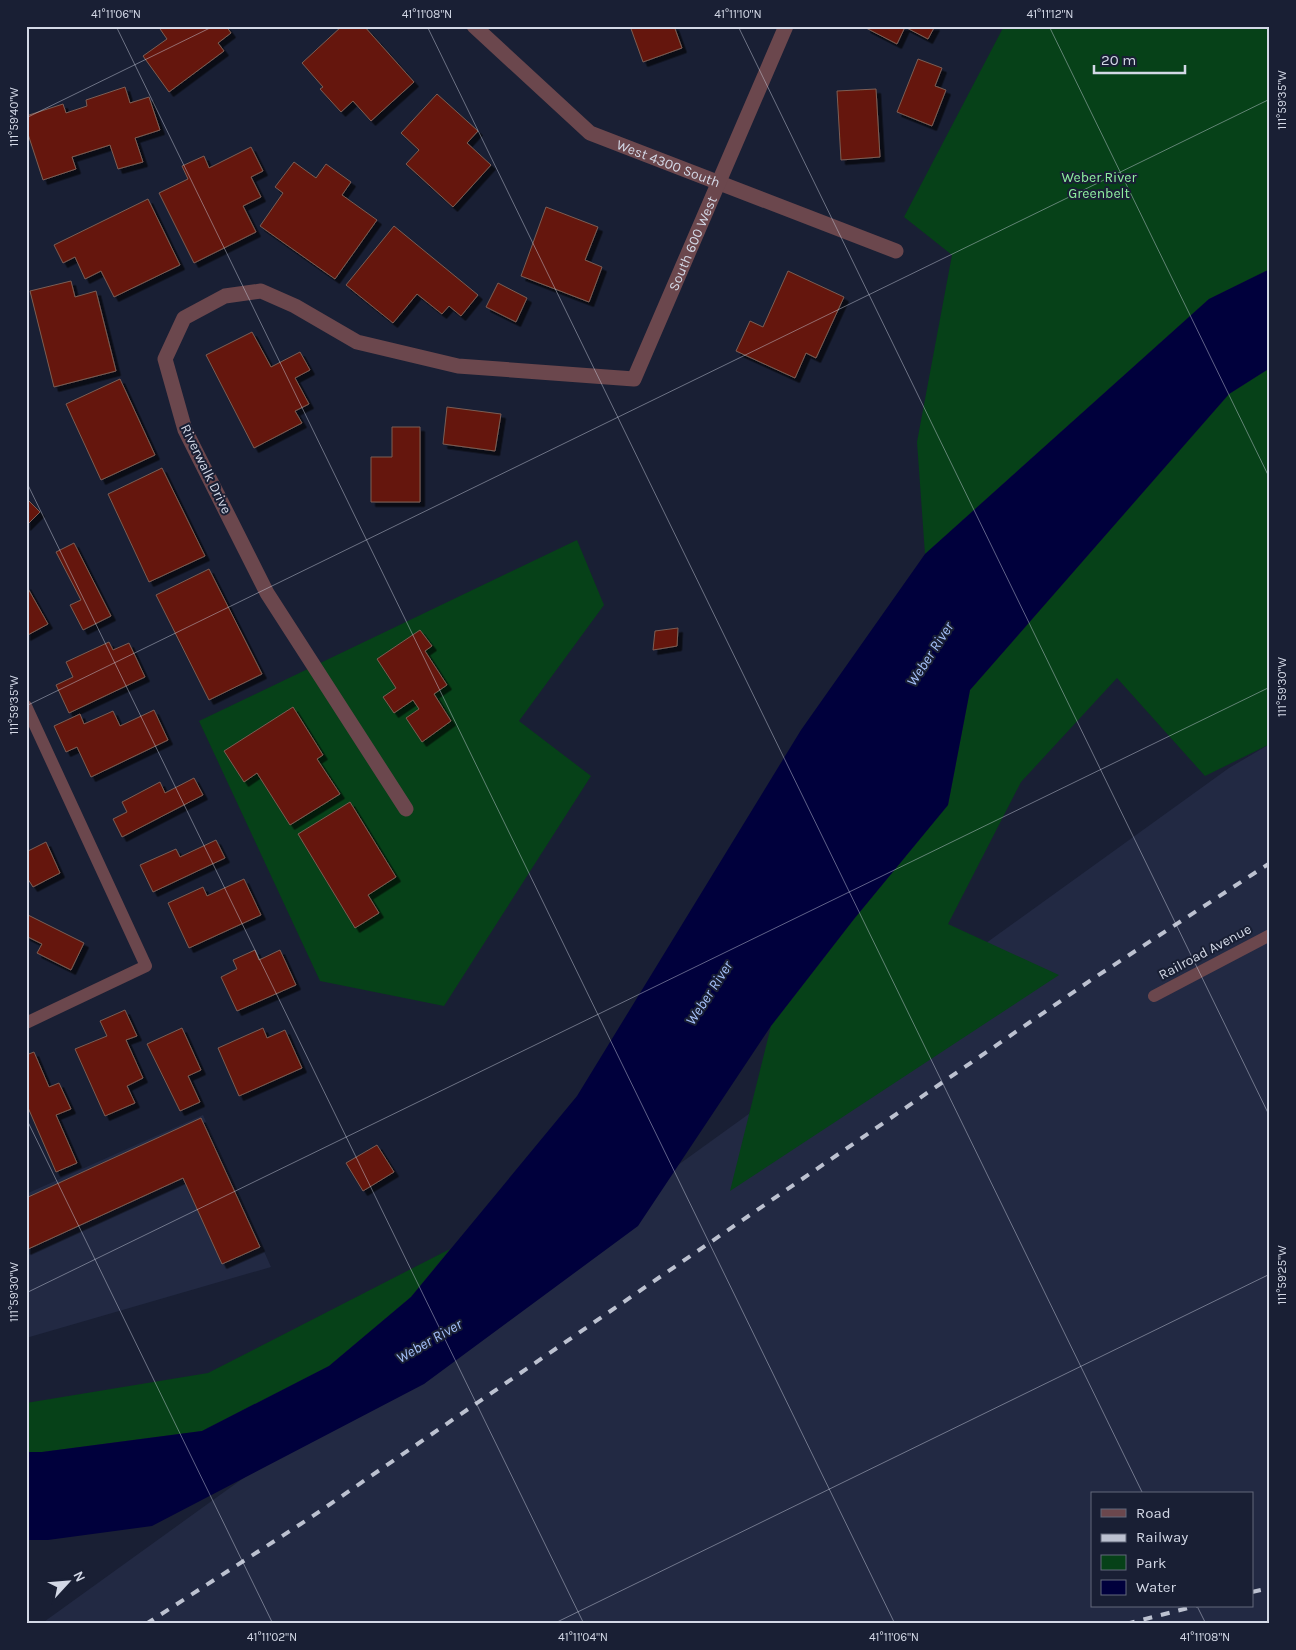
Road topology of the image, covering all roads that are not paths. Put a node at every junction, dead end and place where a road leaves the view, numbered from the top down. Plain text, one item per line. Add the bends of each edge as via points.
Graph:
1 (474, 26) edge
2 (786, 26) edge
3 (719, 183) junction
4 (896, 251) dead end
5 (634, 379) joint
6 (26, 706) edge
7 (406, 809) dead end
8 (1270, 935) edge
9 (1154, 996) dead end
10 (26, 1023) edge

1 - 3 street, West 4300 South via 590,133
2 - 3 street, South 600 West
3 - 4 street, West 4300 South
3 - 5 street, South 600 West
5 - 7 street, Riverwalk Drive via 458,366 384,349 356,342 295,306 261,291 225,296 184,318 165,359 185,430 267,593
6 - 10 lane via 146,966
8 - 9 lane, Railroad Avenue

